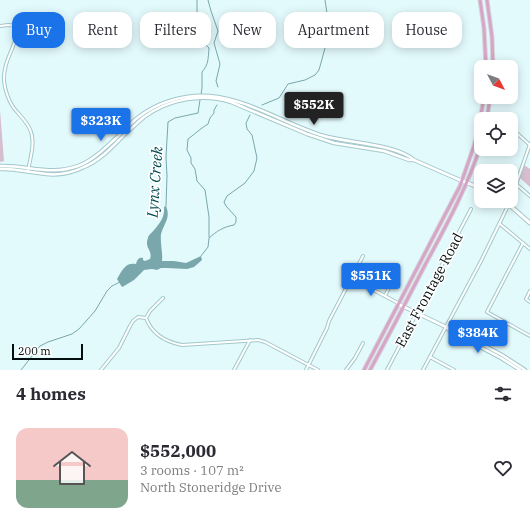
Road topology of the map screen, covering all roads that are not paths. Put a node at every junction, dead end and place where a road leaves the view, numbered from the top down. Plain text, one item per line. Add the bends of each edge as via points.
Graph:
1 (480, 0) edge
2 (487, 0) edge
3 (12, 25) edge
4 (0, 26) edge
5 (12, 48) edge
6 (486, 60) edge
7 (493, 60) edge
8 (483, 104) edge
9 (518, 134) edge
10 (530, 145) edge
11 (477, 156) edge
12 (0, 166) edge
13 (0, 169) edge
14 (28, 169) junction
15 (518, 178) edge
16 (462, 181) junction
17 (467, 183) junction
18 (474, 186) edge
19 (518, 186) edge
20 (530, 196) edge
21 (507, 208) edge
22 (516, 208) edge
23 (472, 209) dead end
24 (530, 223) edge
25 (500, 224) junction
26 (523, 243) junction
27 (530, 250) edge
28 (363, 256) dead end
29 (398, 269) dead end
30 (351, 278) junction
31 (530, 292) edge
32 (385, 296) junction
33 (163, 298) dead end
34 (530, 302) edge
35 (398, 304) junction
36 (404, 306) junction
37 (417, 313) junction
38 (146, 318) junction
39 (446, 327) junction
40 (530, 336) edge
41 (250, 340) junction
42 (363, 343) dead end
43 (498, 355) junction
44 (430, 357) junction
45 (308, 365) junction
46 (101, 370) edge
47 (234, 370) edge
48 (306, 370) edge
49 (318, 370) edge
50 (346, 370) edge
51 (364, 370) edge
52 (370, 370) edge
53 (387, 370) edge
54 (423, 370) edge
55 (454, 370) edge
56 (520, 370) edge
57 (525, 370) edge

1 - 6 main road
2 - 7 main road
3 - 4 street
5 - 14 street via 4,70 5,88 31,132 33,140
8 - 16 main road via 474,146
9 - 10 street
10 - 15 street
11 - 17 main road
12 - 14 street
13 - 14 street
14 - 16 street via 53,171 79,166 99,154 151,108 172,100 211,97 230,99 302,129 337,140 375,146 410,156
16 - 17 main road
16 - 35 main road
17 - 18 main road
17 - 36 main road
19 - 20 street
21 - 25 street
22 - 24 main road
23 - 37 street, East Frontage Road
25 - 26 street
25 - 39 street
26 - 27 street
26 - 40 street via 486,312
28 - 30 street
29 - 32 street
30 - 32 street
30 - 45 street
31 - 34 street via 526,299
32 - 35 street
33 - 38 street
35 - 36 street
35 - 51 main road
36 - 37 street
36 - 52 main road
37 - 39 street
37 - 53 street, East Frontage Road
38 - 41 street via 152,329 172,343 182,345
38 - 46 street via 138,317 133,321 120,348
39 - 43 street
39 - 44 street
41 - 45 street via 265,342
41 - 47 street
42 - 50 street
43 - 56 street
43 - 57 street
44 - 54 street
44 - 55 street
45 - 48 street
45 - 49 street

